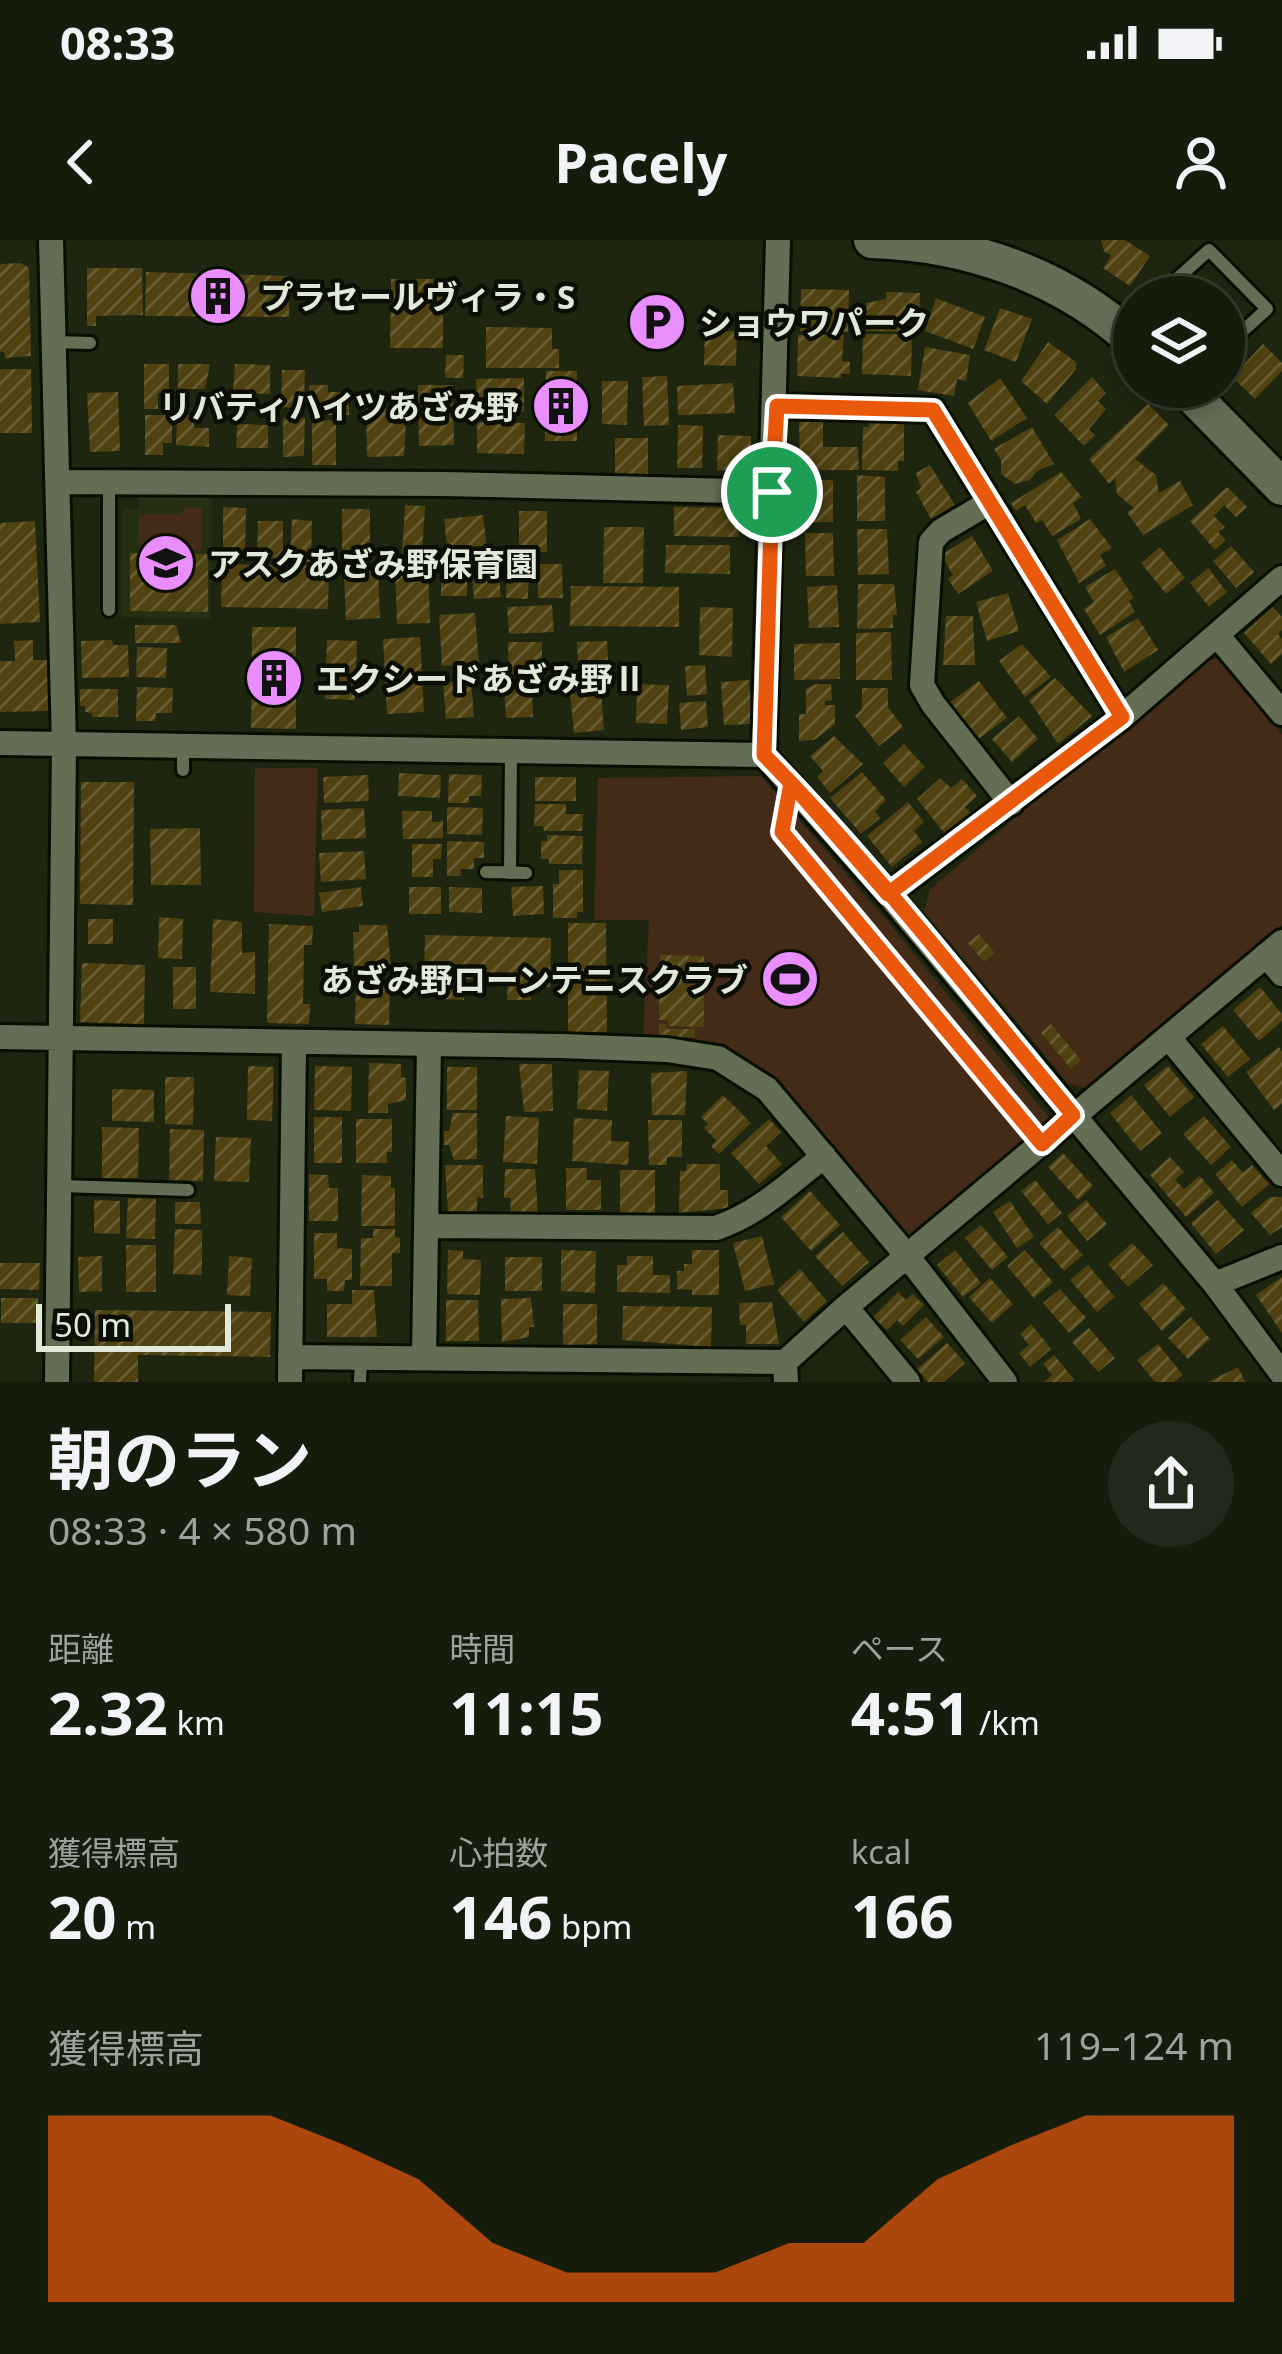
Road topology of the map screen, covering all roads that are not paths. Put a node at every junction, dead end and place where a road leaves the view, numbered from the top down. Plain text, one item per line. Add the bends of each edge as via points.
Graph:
1 (51, 240) edge
2 (778, 240) edge
3 (872, 240) edge
4 (956, 244) edge
5 (1180, 276) edge
6 (1235, 276) edge
7 (1245, 286) edge
8 (1113, 326) edge
9 (1245, 329) edge
10 (53, 342) junction
11 (90, 343) dead end
12 (777, 406) junction
13 (1205, 408) edge
14 (109, 481) junction
15 (59, 482) junction
16 (1282, 487) edge
17 (772, 492) junction
18 (990, 502) junction
19 (1282, 578) edge
20 (109, 610) dead end
21 (1217, 635) junction
22 (1282, 713) edge
23 (1122, 717) junction
24 (0, 743) edge
25 (64, 744) junction
26 (512, 751) junction
27 (764, 755) junction
28 (791, 783) junction
29 (1011, 803) junction
30 (486, 872) dead end
31 (510, 873) junction
32 (526, 873) dead end
33 (888, 894) junction
34 (1277, 957) edge
35 (0, 1037) edge
36 (64, 1038) junction
37 (1169, 1039) junction
38 (294, 1042) junction
39 (429, 1043) junction
40 (1073, 1115) junction
41 (1042, 1144) junction
42 (824, 1156) junction
43 (1282, 1174) edge
44 (61, 1186) junction
45 (188, 1190) dead end
46 (427, 1226) junction
47 (908, 1257) junction
48 (1282, 1257) edge
49 (1215, 1284) junction
50 (846, 1307) junction
51 (424, 1358) junction
52 (290, 1370) edge
53 (360, 1370) edge
54 (532, 1371) edge
55 (785, 1372) edge
56 (1282, 1374) edge
57 (57, 1382) edge
58 (908, 1382) edge
59 (1005, 1382) edge

1 - 10 street
2 - 12 street
3 - 4 street
4 - 8 street via 1058,286
5 - 6 lane via 1210,250
7 - 9 lane via 1267,309
10 - 11 lane
10 - 15 street
12 - 17 street
12 - 18 street via 933,410
13 - 16 street
14 - 15 street
14 - 17 street
14 - 20 lane
15 - 25 street
17 - 27 street
18 - 23 street
18 - 29 street via 931,542 922,685
19 - 21 street
21 - 22 street
21 - 23 street
23 - 29 street
24 - 25 street
25 - 26 street via 183,758
25 - 36 street
26 - 27 street
26 - 31 lane
27 - 28 street
28 - 33 street
28 - 41 lane via 782,832
29 - 33 street
30 - 31 lane
31 - 32 lane
33 - 40 street
34 - 37 street
35 - 36 street
36 - 38 street
36 - 44 street
37 - 40 street
37 - 43 street
38 - 39 street
38 - 52 street
39 - 42 street via 718,1058 767,1089
39 - 46 street
40 - 41 street
40 - 49 street
41 - 47 street
42 - 46 street via 762,1206 716,1228
42 - 47 street
44 - 45 lane
44 - 57 street
46 - 51 street
47 - 50 street
47 - 59 street
48 - 49 street
49 - 56 street
50 - 55 street
50 - 58 street
51 - 53 street
51 - 54 street
52 - 53 street
54 - 55 street

